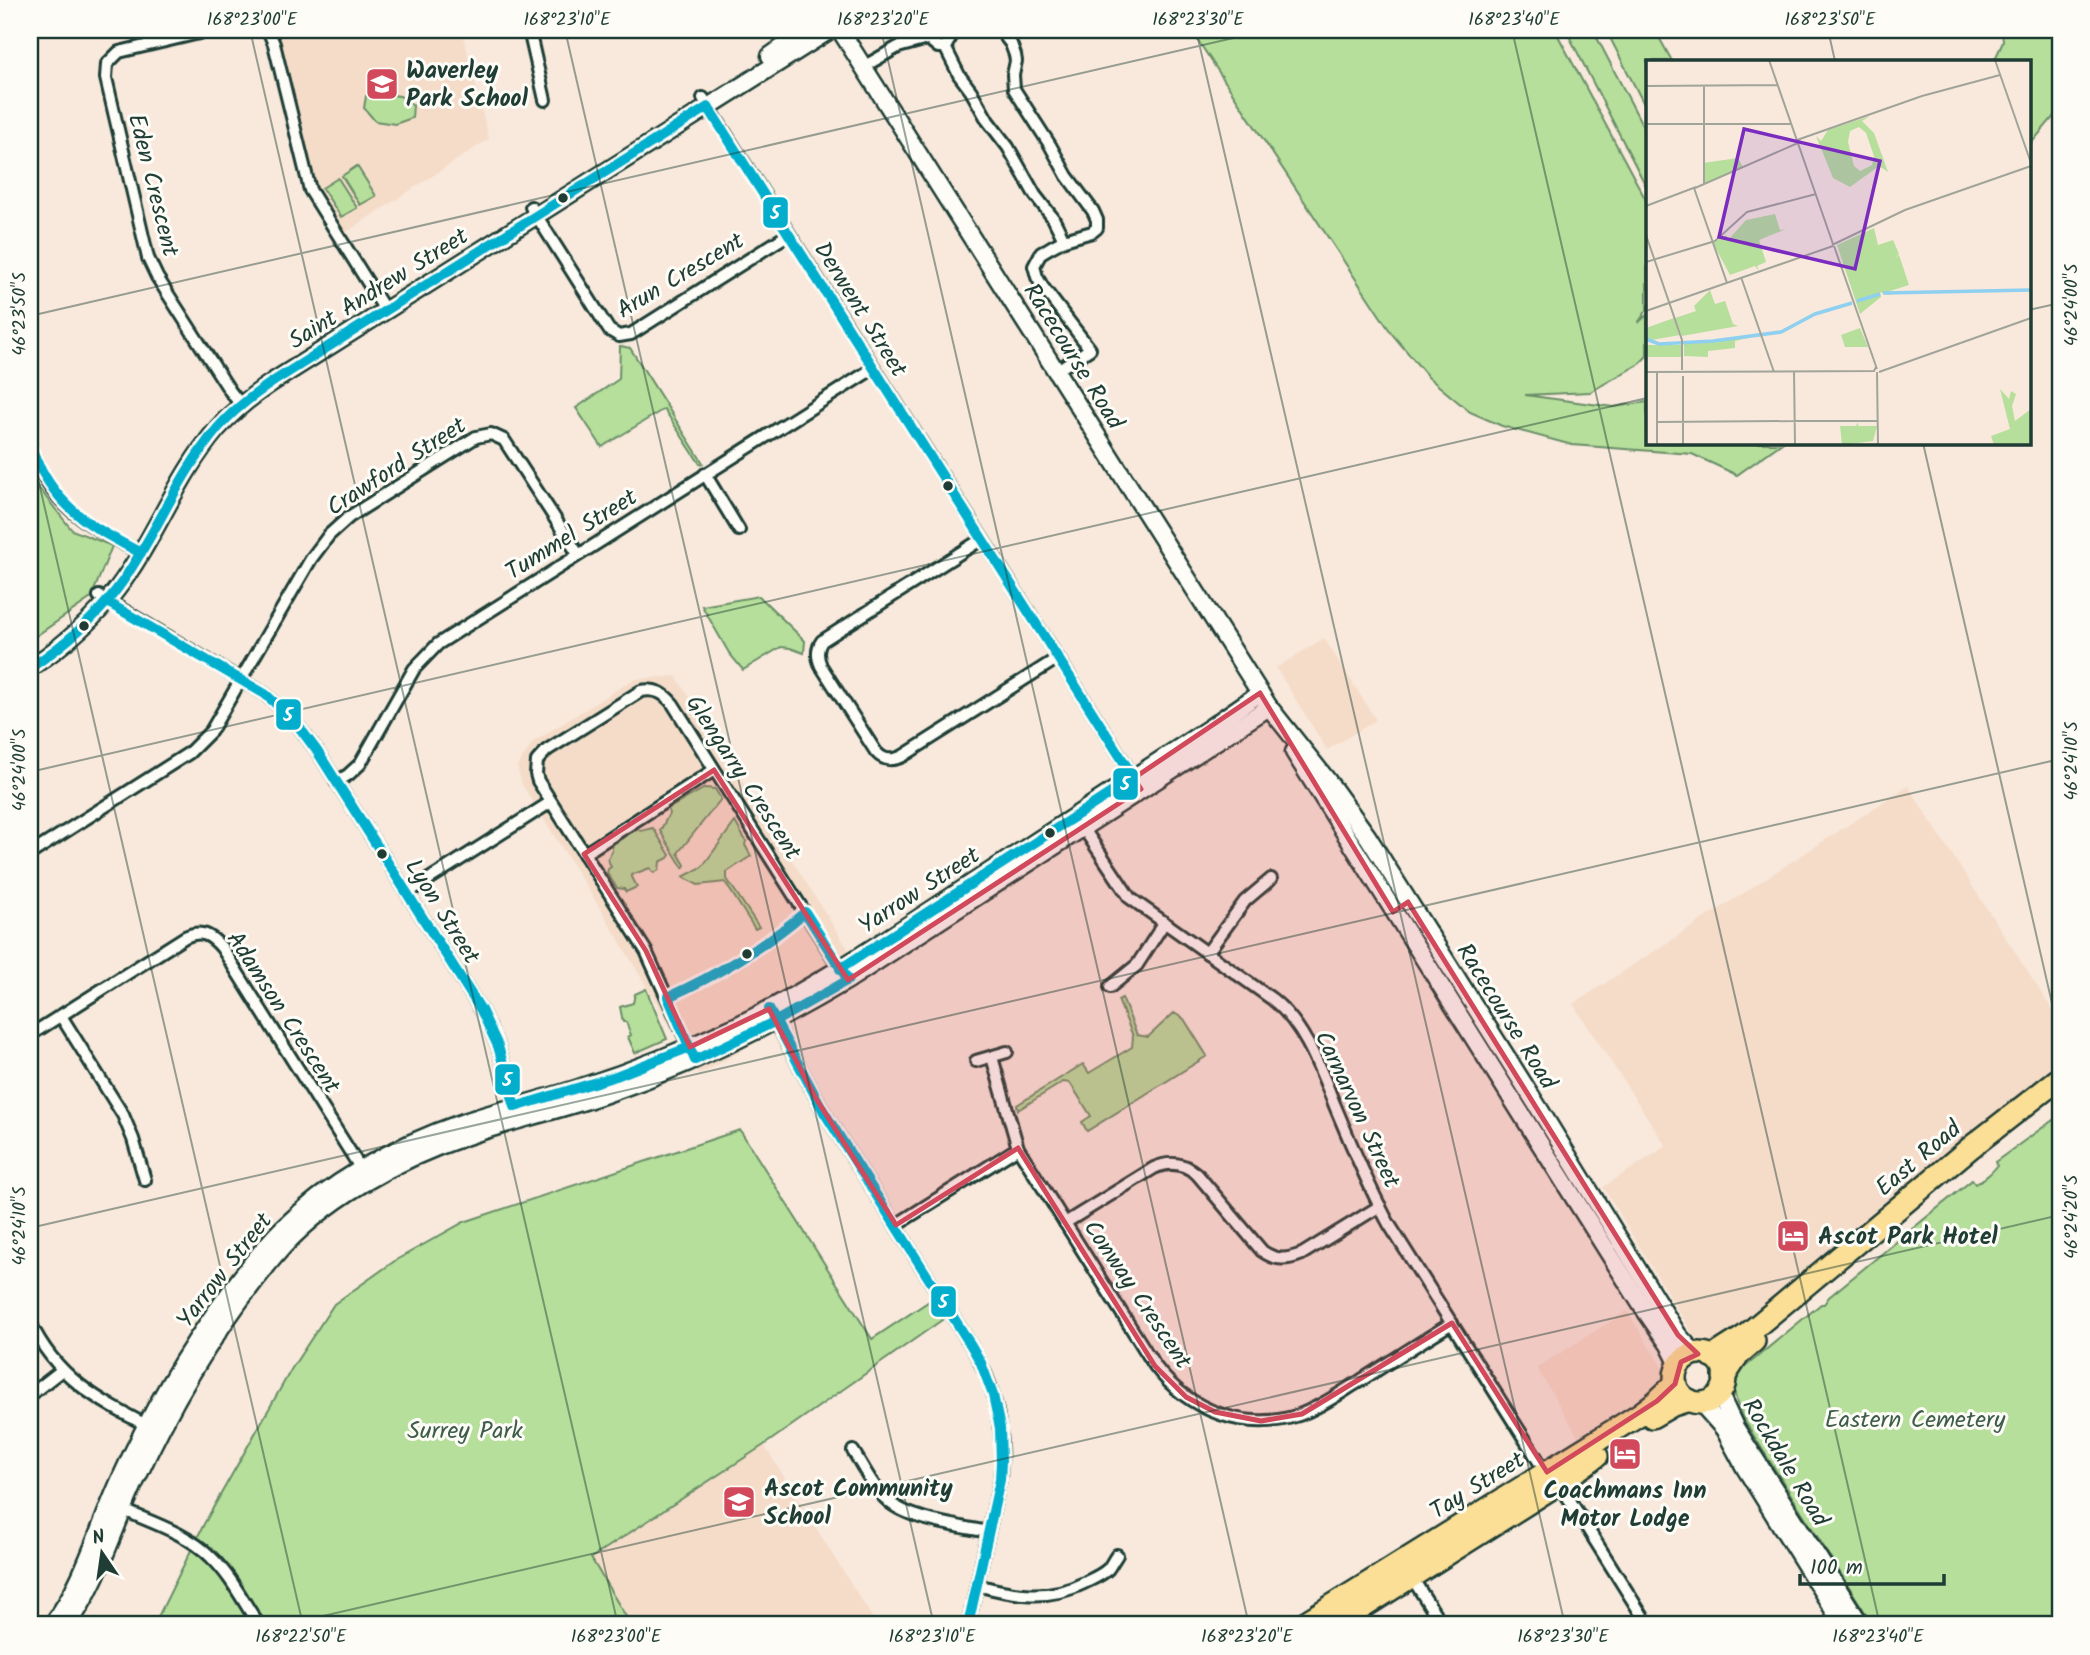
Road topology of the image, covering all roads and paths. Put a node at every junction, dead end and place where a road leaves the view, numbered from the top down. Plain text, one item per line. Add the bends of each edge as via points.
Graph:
1 (212, 30) edge
2 (268, 30) edge
3 (529, 30) edge
4 (807, 30) edge
5 (831, 30) edge
6 (840, 30) edge
7 (1000, 30) edge
8 (949, 31) edge
9 (934, 34) edge
10 (945, 47) junction
11 (863, 67) junction
12 (545, 100) dead end
13 (706, 103) junction
14 (534, 211) junction
15 (789, 234) junction
16 (1064, 240) junction
17 (383, 306) junction
18 (874, 368) junction
19 (1056, 372) junction
20 (238, 401) junction
21 (30, 446) edge
22 (705, 474) junction
23 (739, 530) dead end
24 (982, 539) junction
25 (136, 551) junction
26 (578, 554) junction
27 (103, 599) junction
28 (30, 656) edge
29 (1058, 659) junction
30 (30, 668) edge
31 (242, 680) junction
32 (1260, 693) junction
33 (1269, 707) junction
34 (715, 770) junction
35 (337, 782) junction
36 (1137, 784) junction
37 (551, 802) junction
38 (1079, 822) junction
39 (584, 853) junction
40 (30, 854) edge
41 (1271, 879) dead end
42 (407, 893) junction
43 (1408, 902) junction
44 (1393, 912) junction
45 (1164, 923) junction
46 (1207, 953) junction
47 (844, 974) junction
48 (1110, 987) dead end
49 (772, 1015) junction
50 (61, 1016) junction
51 (30, 1035) edge
52 (1007, 1052) dead end
53 (693, 1054) junction
54 (992, 1057) junction
55 (976, 1060) dead end
56 (2060, 1078) edge
57 (2060, 1094) edge
58 (517, 1113) junction
59 (1018, 1148) junction
60 (364, 1175) junction
61 (145, 1180) dead end
62 (1380, 1206) junction
63 (1065, 1223) junction
64 (896, 1226) junction
65 (30, 1322) edge
66 (1452, 1323) junction
67 (1705, 1356) junction
68 (62, 1370) junction
69 (1698, 1387) junction
70 (30, 1395) edge
71 (153, 1428) junction
72 (853, 1451) dead end
73 (1553, 1478) junction
74 (116, 1507) junction
75 (989, 1532) junction
76 (1117, 1555) dead end
77 (1407, 1569) junction
78 (976, 1585) junction
79 (52, 1625) edge
80 (68, 1625) edge
81 (259, 1625) edge
82 (968, 1625) edge
83 (1301, 1625) edge
84 (1335, 1625) edge
85 (1442, 1625) edge
86 (1648, 1625) edge
87 (1843, 1625) edge
88 (1861, 1625) edge

1 - 20 street, Eden Crescent via 119,52 106,71 148,258
2 - 17 street via 310,190
3 - 12 street
4 - 13 street, Saint Andrew Street
5 - 13 street, Saint Andrew Street
6 - 11 street, Racecourse Road
7 - 16 street via 1015,55 1013,83 1018,98 1096,216 1098,225 1092,232
8 - 10 street
9 - 10 street via 934,45
9 - 11 street
10 - 16 street
11 - 19 street, Racecourse Road
13 - 14 street, Saint Andrew Street
13 - 15 street, Derwent Street
14 - 15 street, Arun Crescent via 609,330 624,336
14 - 17 street, Saint Andrew Street
15 - 18 street, Derwent Street
16 - 19 street via 1041,253 1034,271 1090,349
17 - 20 street, Saint Andrew Street via 257,380
18 - 22 street, Tummel Street
18 - 24 street, Derwent Street
19 - 32 street, Racecourse Road
20 - 25 street, Saint Andrew Street via 197,438
21 - 25 street via 41,474 63,504
22 - 23 street
22 - 26 street, Tummel Street
24 - 29 street, Derwent Street
24 - 29 street via 822,641 817,655 876,752 891,760 903,756
25 - 27 street, Saint Andrew Street
26 - 31 street, Crawford Street via 509,446 498,436 484,434 349,517 329,535
26 - 35 street, Tummel Street via 430,651 414,669 360,764
27 - 28 street, Saint Andrew Street
27 - 30 street, Saint Andrew Street via 69,640
27 - 31 street, Lyon Street
29 - 36 street, Derwent Street
31 - 35 street, Lyon Street via 293,719
31 - 40 street, Crawford Street via 211,731 189,753
32 - 33 street, Racecourse Road
32 - 36 street, Yarrow Street
33 - 36 street, Yarrow Street
33 - 43 street, Racecourse Road via 1368,837
33 - 44 street, Racecourse Road
34 - 37 street, Glengarry Crescent via 667,697 648,689 541,755 536,774
34 - 39 street
34 - 47 street, Glengarry Crescent
35 - 42 street, Lyon Street
36 - 38 street, Yarrow Street
37 - 39 street, Glengarry Crescent
37 - 42 street
38 - 45 street, Carnarvon Street via 1126,894
38 - 47 street, Yarrow Street
39 - 53 street, Glengarry Crescent via 652,962
41 - 46 street via 1245,901
42 - 58 street, Lyon Street via 486,1020
43 - 44 street
43 - 67 street, Racecourse Road via 1678,1335
44 - 69 street, Racecourse Road
45 - 46 street, Carnarvon Street
45 - 48 street via 1137,965
46 - 62 street, Carnarvon Street via 1272,999 1292,1019
47 - 49 street, Yarrow Street
49 - 53 street, Yarrow Street
49 - 64 street via 824,1112
50 - 51 street, Adamson Crescent
50 - 60 street, Adamson Crescent via 185,937 205,934 222,948
50 - 61 street via 123,1115
52 - 54 street
53 - 58 street, Yarrow Street via 603,1080
54 - 55 street
54 - 59 street, Conway Crescent
56 - 67 highway, East Road via 1745,1336
57 - 69 highway, East Road
58 - 60 street, Yarrow Street via 441,1130 401,1148
59 - 63 street, Conway Crescent
59 - 64 street
60 - 71 street, Yarrow Street via 309,1204 261,1252 198,1337
62 - 63 street via 1292,1259 1275,1258 1262,1251 1196,1174 1184,1165 1168,1163
62 - 66 street, Carnarvon Street
63 - 66 street, Conway Crescent via 1161,1373 1186,1397 1225,1416 1261,1421 1302,1414
64 - 75 street via 980,1360 995,1398 1002,1464
65 - 68 street
66 - 73 street, Carnarvon Street
67 - 69 highway, East Road via 1687,1357
67 - 69 highway via 1721,1365
68 - 70 street
68 - 71 street via 90,1394
69 - 73 highway, Tay Street via 1651,1406 1604,1434
69 - 87 street, Rockdale Road
69 - 88 street, Rockdale Road via 1735,1427
71 - 74 street, Yarrow Street
72 - 75 street via 881,1494 896,1507
73 - 77 highway, Tay Street
73 - 86 street, Carnarvon Street
74 - 79 street, Yarrow Street
74 - 80 street, Yarrow Street via 95,1580
74 - 81 street via 204,1551 222,1569
75 - 78 street
76 - 78 street via 1107,1569 1063,1591 1014,1594
77 - 83 highway, Tay Street
77 - 84 highway, Tay Street
77 - 85 street
78 - 82 street

